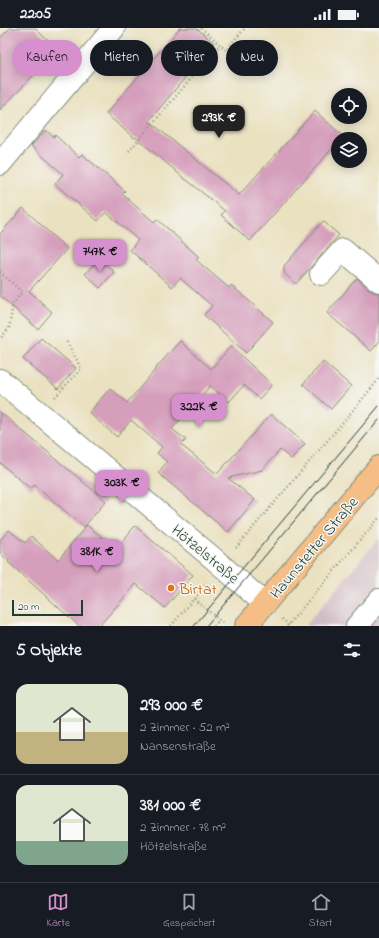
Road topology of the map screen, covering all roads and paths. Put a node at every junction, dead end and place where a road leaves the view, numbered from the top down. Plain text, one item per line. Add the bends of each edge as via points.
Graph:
1 (114, 28) edge
2 (201, 28) edge
3 (245, 28) edge
4 (220, 45) junction
5 (129, 151) dead end
6 (1, 162) edge
7 (0, 272) edge
8 (321, 274) dead end
9 (379, 281) edge
10 (0, 339) edge
11 (66, 341) dead end
12 (379, 379) edge
13 (0, 380) edge
14 (40, 413) junction
15 (379, 467) edge
16 (379, 518) edge
17 (221, 566) junction
18 (194, 599) junction
19 (379, 600) edge
20 (265, 604) junction
21 (219, 620) junction
22 (171, 626) edge
23 (214, 626) edge
24 (226, 626) edge
25 (246, 626) edge
26 (288, 626) edge
27 (357, 626) edge

1 - 6 street
2 - 4 path
3 - 4 path via 226,50
4 - 5 path
7 - 10 path via 22,292 13,304 9,328
8 - 9 street via 343,250
11 - 14 path via 81,369
12 - 17 path
13 - 14 street, Hötzelstraße
14 - 17 street, Hötzelstraße
15 - 20 main road, Haunstetter Straße
16 - 26 path, Haunstetter Straße
17 - 18 path
17 - 20 street, Hötzelstraße
18 - 21 path
18 - 22 path
19 - 27 street
20 - 25 main road, Haunstetter Straße
21 - 23 path
21 - 24 path

